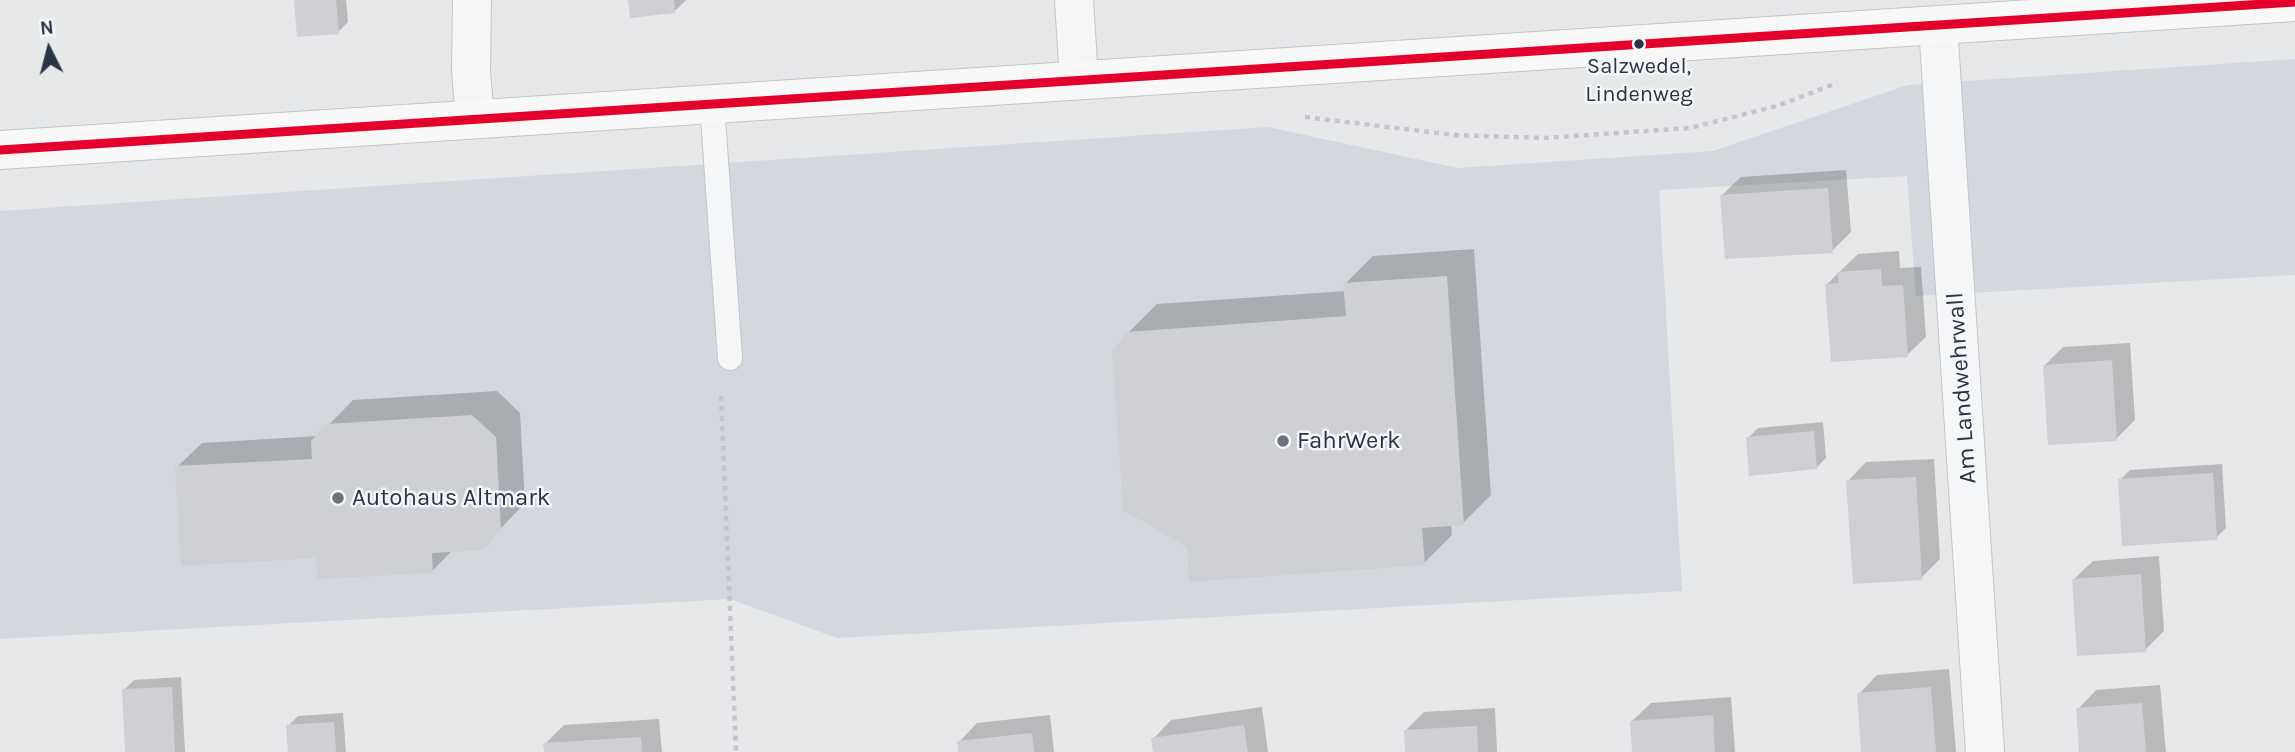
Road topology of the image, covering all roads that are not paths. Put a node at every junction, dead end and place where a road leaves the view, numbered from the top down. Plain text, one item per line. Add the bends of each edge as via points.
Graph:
1 (472, 0) edge
2 (1074, 0) edge
3 (2295, 2) edge
4 (1938, 25) junction
5 (1079, 80) junction
6 (712, 104) junction
7 (474, 119) junction
8 (0, 150) edge
9 (730, 358) road end
10 (1985, 752) edge

1 - 7 street
2 - 5 street
3 - 4 main road
4 - 5 main road
4 - 10 street, Am Landwehrwall
5 - 6 main road
6 - 7 main road
6 - 9 lane
7 - 8 main road

